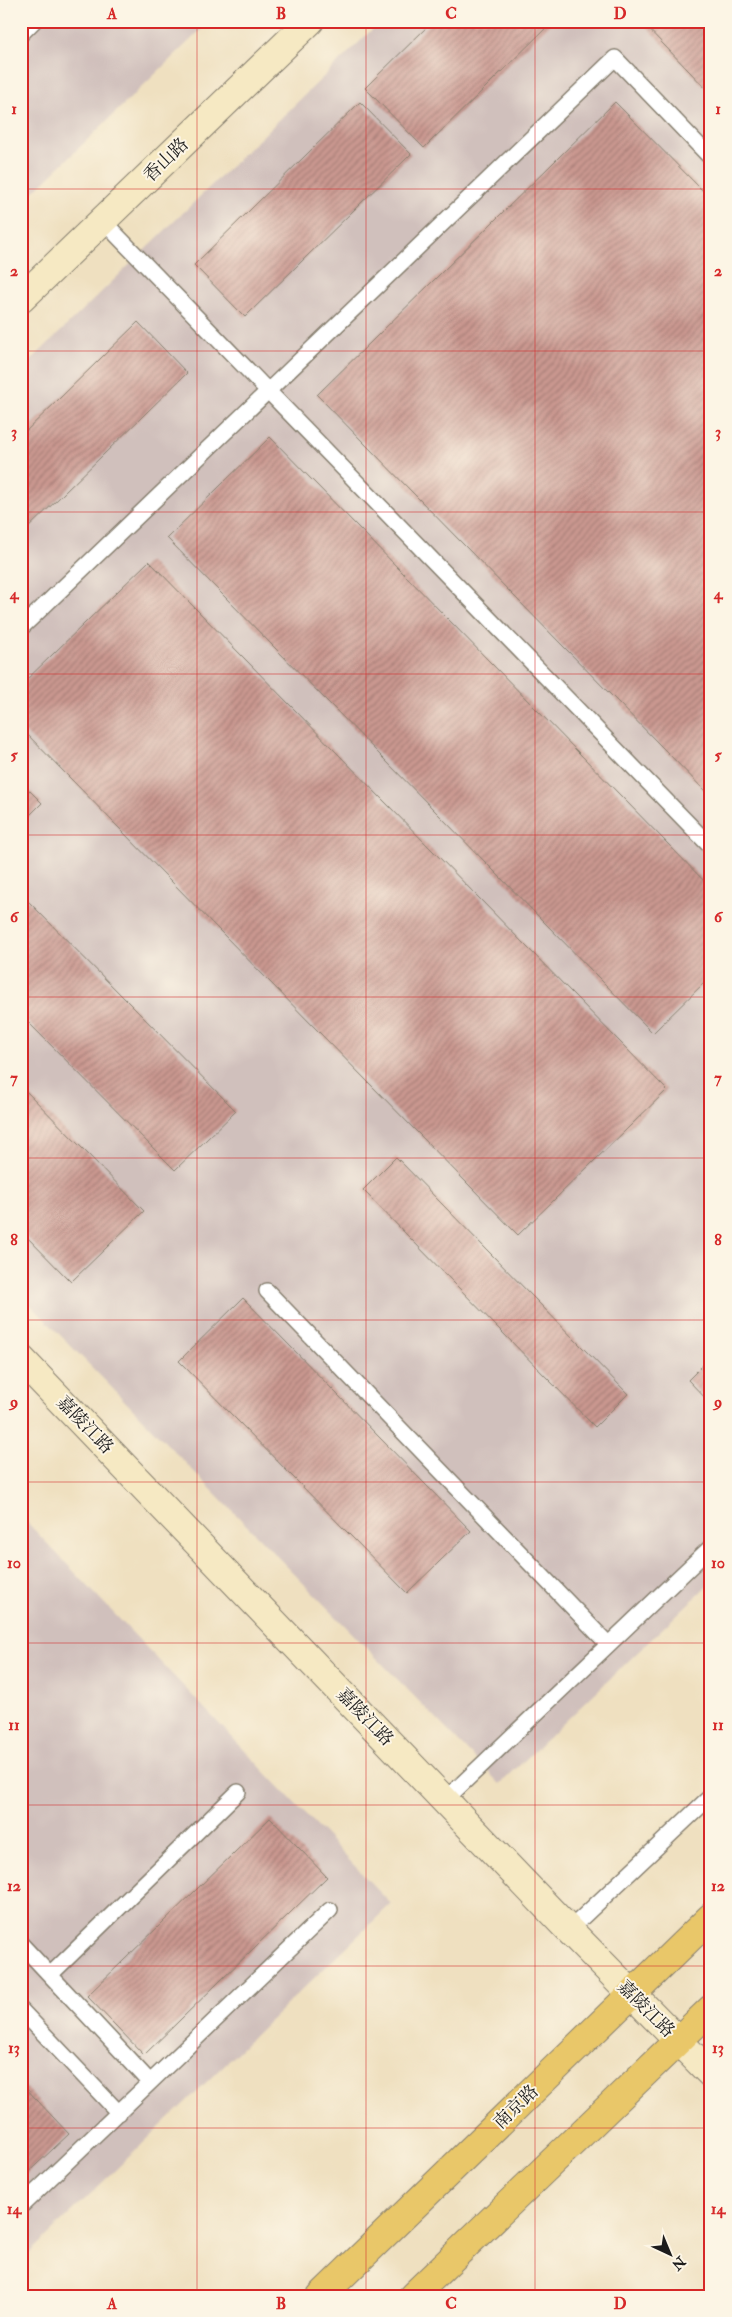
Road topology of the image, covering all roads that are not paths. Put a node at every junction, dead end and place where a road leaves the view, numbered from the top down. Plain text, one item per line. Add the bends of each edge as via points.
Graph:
1 (34, 21) edge
2 (310, 21) edge
3 (21, 34) edge
4 (711, 158) edge
5 (103, 221) junction
6 (21, 299) edge
7 (268, 391) junction
8 (21, 628) edge
9 (711, 847) edge
10 (267, 1291) dead end
11 (21, 1359) edge
12 (711, 1547) edge
13 (608, 1644) junction
14 (238, 1792) dead end
15 (711, 1796) edge
16 (444, 1800) junction
17 (330, 1910) dead end
18 (711, 1917) edge
19 (569, 1930) junction
20 (21, 1944) edge
21 (50, 1975) junction
22 (631, 1994) junction
23 (711, 2009) edge
24 (21, 2010) edge
25 (679, 2041) junction
26 (711, 2074) edge
27 (150, 2082) junction
28 (118, 2113) junction
29 (21, 2206) edge
30 (320, 2296) edge
31 (413, 2296) edge

1 - 3 lane
2 - 5 street, 香山路
4 - 7 lane via 615,58
5 - 6 street, 香山路
5 - 7 lane
7 - 8 lane
7 - 9 lane
10 - 13 lane
11 - 16 street, 嘉陵江路
12 - 13 lane
13 - 16 lane
14 - 21 lane
15 - 19 lane
16 - 19 street, 嘉陵江路
17 - 27 lane
18 - 22 main road, 南京路
19 - 22 street, 嘉陵江路
20 - 21 lane
21 - 27 lane
22 - 25 street, 嘉陵江路
22 - 30 main road, 南京路
23 - 25 main road
24 - 28 lane
25 - 26 street, 嘉陵江路
25 - 31 main road
27 - 28 lane
28 - 29 lane

